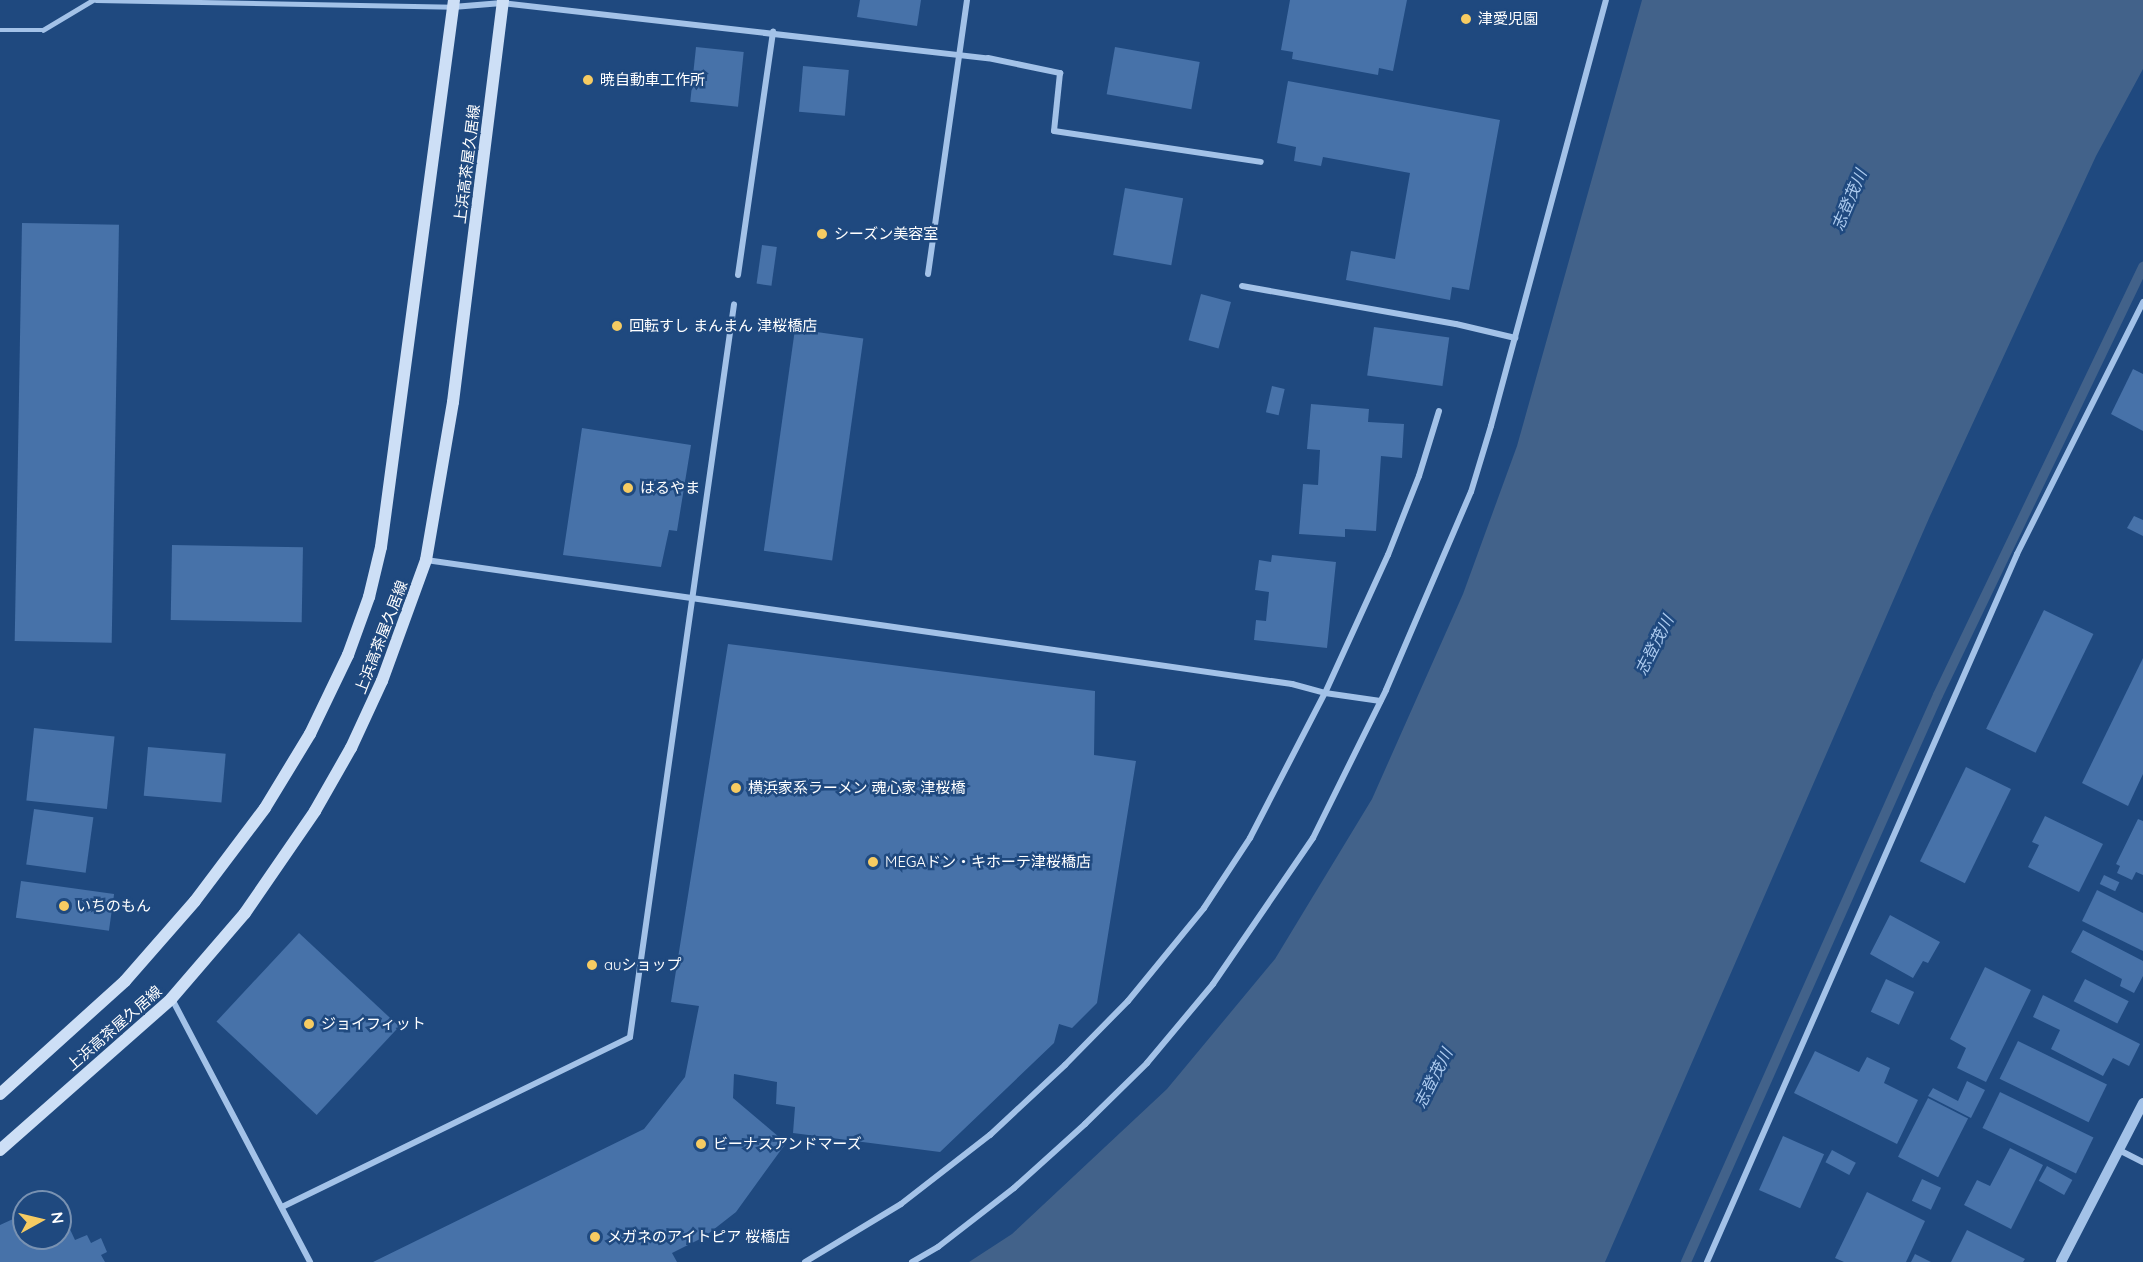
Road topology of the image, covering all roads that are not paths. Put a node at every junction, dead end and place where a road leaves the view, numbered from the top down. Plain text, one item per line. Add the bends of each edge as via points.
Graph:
1 (94, 0) edge
2 (968, 0) edge
3 (1606, 0) edge
4 (502, 1) edge
5 (453, 4) edge
6 (0, 30) edge
7 (773, 31) junction
8 (960, 53) junction
9 (1261, 162) dead end
10 (928, 274) dead end
11 (738, 275) dead end
12 (1242, 286) dead end
13 (2143, 302) edge
14 (734, 304) dead end
15 (1515, 338) junction
16 (1439, 411) dead end
17 (426, 560) junction
18 (693, 598) junction
19 (1325, 693) junction
20 (1380, 701) junction
21 (171, 999) junction
22 (0, 1094) edge
23 (2143, 1103) edge
24 (0, 1150) edge
25 (2119, 1150) junction
26 (2143, 1162) edge
27 (282, 1207) junction
28 (310, 1262) edge
29 (805, 1262) edge
30 (912, 1262) edge
31 (1707, 1262) edge
32 (2061, 1262) edge

1 - 5 lane
1 - 6 lane via 44,30
2 - 8 street
3 - 15 street
4 - 5 street
4 - 7 street
4 - 17 main road, 上浜高茶屋久居線 via 453,402
5 - 22 main road, 上浜高茶屋久居線 via 381,547 369,597 348,655 310,734 266,808 195,901 125,981
7 - 8 street
7 - 11 street
8 - 9 street via 1060,73 1054,131
8 - 10 street
12 - 15 street
13 - 31 street via 2017,554
14 - 18 street
15 - 20 street via 1471,492
16 - 19 street via 1388,555
17 - 18 street
17 - 21 main road, 上浜高茶屋久居線 via 382,681 351,748 315,810 244,914
18 - 19 street via 1292,684
18 - 27 street via 630,1037
19 - 20 street
19 - 29 street via 1250,838 1204,908 1128,1001 990,1135 901,1204
20 - 30 street via 1313,838 1214,984 1147,1063 1085,1124 1014,1188 938,1247
21 - 24 main road, 上浜高茶屋久居線
21 - 27 street
23 - 25 street
25 - 26 street
25 - 32 street
27 - 28 street

